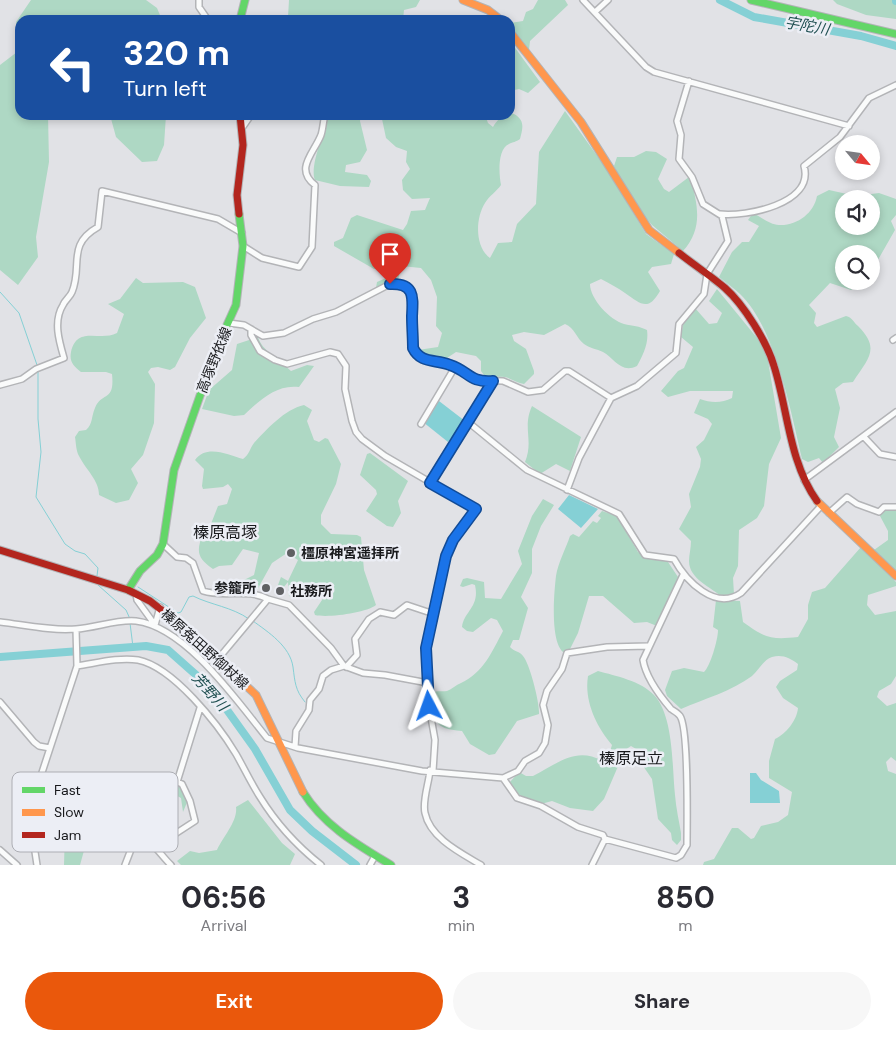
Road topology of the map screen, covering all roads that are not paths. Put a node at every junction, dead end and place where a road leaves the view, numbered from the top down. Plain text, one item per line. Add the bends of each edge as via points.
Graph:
1 (199, 0) edge
2 (245, 0) edge
3 (463, 0) edge
4 (584, 0) edge
5 (608, 0) edge
6 (751, 0) edge
7 (595, 12) junction
8 (205, 15) edge
9 (241, 15) edge
10 (494, 15) edge
11 (896, 34) edge
12 (515, 38) edge
13 (689, 81) junction
14 (896, 85) edge
15 (241, 120) edge
16 (248, 120) edge
17 (324, 120) edge
18 (849, 126) junction
19 (242, 128) junction
20 (720, 214) junction
21 (242, 233) junction
22 (243, 246) junction
23 (707, 274) junction
24 (229, 323) junction
25 (251, 329) junction
26 (455, 367) junction
27 (493, 381) junction
28 (0, 385) edge
29 (611, 398) junction
30 (896, 412) edge
31 (468, 422) junction
32 (421, 424) dead end
33 (864, 437) junction
34 (896, 457) edge
35 (804, 480) junction
36 (430, 483) junction
37 (567, 490) junction
38 (822, 506) junction
39 (896, 507) edge
40 (829, 513) junction
41 (163, 544) junction
42 (0, 550) edge
43 (683, 575) junction
44 (896, 576) edge
45 (128, 590) junction
46 (136, 594) junction
47 (268, 599) junction
48 (160, 607) junction
49 (434, 614) junction
50 (0, 622) edge
51 (155, 625) junction
52 (76, 631) junction
53 (648, 646) junction
54 (218, 659) junction
55 (77, 664) junction
56 (345, 667) junction
57 (428, 683) junction
58 (0, 702) edge
59 (200, 708) junction
60 (279, 743) junction
61 (295, 747) junction
62 (50, 748) junction
63 (432, 771) junction
64 (42, 772) edge
65 (503, 778) junction
66 (178, 779) edge
67 (178, 782) edge
68 (178, 832) edge
69 (605, 840) junction
70 (0, 850) edge
71 (35, 852) edge
72 (131, 852) edge
73 (157, 852) edge
74 (374, 858) junction
75 (17, 865) edge
76 (37, 865) edge
77 (126, 865) edge
78 (171, 865) edge
79 (321, 865) edge
80 (370, 865) edge
81 (391, 865) edge
82 (480, 865) edge
83 (592, 865) edge

1 - 8 street
2 - 9 main road
3 - 10 main road
4 - 7 street
5 - 7 street
6 - 11 main road
7 - 13 street via 646,67
12 - 23 main road via 581,122 649,230
13 - 18 street
13 - 20 street via 677,120 681,136 679,159 692,177 703,204
14 - 18 street via 869,98
15 - 19 main road, 高塚野依線
16 - 19 street
17 - 22 street via 305,173 315,185 312,248 299,266 262,258
18 - 20 street via 804,166 802,186 779,204 733,216
19 - 21 main road, 高塚野依線 via 237,194
20 - 23 street via 728,241
21 - 22 main road, 高塚野依線
21 - 28 street via 218,218 102,191 98,227 82,241 77,252 72,292 62,306 58,335 64,358 22,379
22 - 24 main road, 高塚野依線 via 236,305
23 - 29 street via 704,294 679,324 676,353 638,386
23 - 35 main road via 726,289 763,341 780,384
24 - 25 street
24 - 41 main road, 高塚野依線 via 174,470
25 - 26 street via 268,337 284,334 390,284 397,284 407,288 414,297 413,348 416,355
25 - 36 street via 260,351 287,364 330,352 338,354 346,366 344,390 356,432 385,456
26 - 27 street via 474,380
26 - 32 street
27 - 29 street via 503,381 528,392 543,390 569,371
27 - 31 street
29 - 37 street via 579,458
30 - 33 street
31 - 36 street
31 - 37 street via 527,470
33 - 34 street via 880,454
33 - 35 street
35 - 38 main road
36 - 49 street via 476,509 453,540 446,556
37 - 43 street via 619,514 645,555 674,558
38 - 40 main road
38 - 43 street via 735,597 718,598
39 - 40 street via 884,507 879,512 847,497
40 - 44 main road
41 - 45 main road, 高塚野依線
41 - 47 street via 177,557 193,563 201,590 257,593
42 - 45 main road, 榛原菟田野御杖線
43 - 53 street
45 - 46 main road, 榛原菟田野御杖線
46 - 48 main road, 榛原菟田野御杖線
46 - 51 street
47 - 54 street
47 - 56 street via 289,606 331,648
48 - 51 street
48 - 54 main road, 榛原菟田野御杖線
49 - 56 street via 407,606 394,615 375,613 358,632 355,639 358,654
49 - 57 street via 426,648
50 - 52 street
51 - 52 street via 126,621
51 - 60 street via 206,665 266,738
52 - 55 street
53 - 65 street via 607,647 567,653 543,705 548,725 545,743 539,753 525,761 518,771
53 - 69 street via 643,660 645,672 672,710 680,715 682,722 686,757 687,845 676,858
54 - 60 main road, 榛原菟田野御杖線 via 256,695
55 - 59 street via 118,660 146,662 176,682
55 - 62 street
56 - 57 street
56 - 61 street via 322,676 319,689 310,700 309,710 296,731
57 - 63 street via 435,740
58 - 62 street via 34,742
59 - 66 street
59 - 79 street via 225,737 259,797 279,823 301,849
60 - 61 street
60 - 74 main road, 榛原菟田野御杖線 via 308,801
61 - 63 street
62 - 64 street
63 - 65 street
63 - 82 street via 424,812 429,823 449,845
65 - 69 street via 517,798 541,806
67 - 68 street via 182,784 190,802 195,821
69 - 83 street
70 - 75 street
71 - 76 street
72 - 77 street
73 - 78 street
74 - 80 street
74 - 81 main road, 榛原菟田野御杖線

